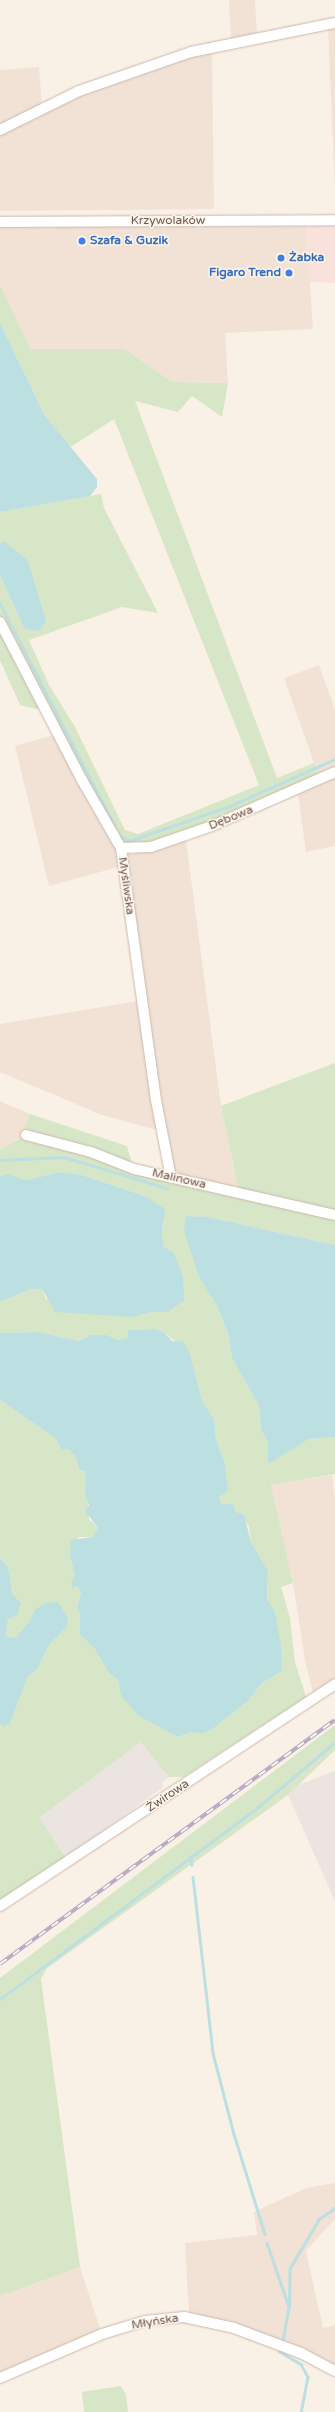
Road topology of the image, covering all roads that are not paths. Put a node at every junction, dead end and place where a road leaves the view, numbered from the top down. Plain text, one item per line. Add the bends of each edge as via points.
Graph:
1 (335, 23) edge
2 (0, 130) edge
3 (335, 220) edge
4 (0, 222) edge
5 (0, 622) edge
6 (335, 772) edge
7 (121, 848) junction
8 (26, 1135) dead end
9 (171, 1178) junction
10 (335, 1215) edge
11 (335, 1684) edge
12 (0, 1906) edge
13 (335, 2371) edge
14 (0, 2378) edge

1 - 2 street via 191,52 79,91
3 - 4 street, Krzywolaków
5 - 7 street, Myśliwska via 82,780
6 - 7 street, Dębowa via 212,826 151,847
7 - 9 street, Myśliwska via 156,1100
8 - 9 street, Malinowa via 91,1152 134,1169
9 - 10 street, Malinowa
11 - 12 street, Żwirowa
13 - 14 street, Młyńska via 300,2353 234,2328 184,2317 145,2321 102,2334

